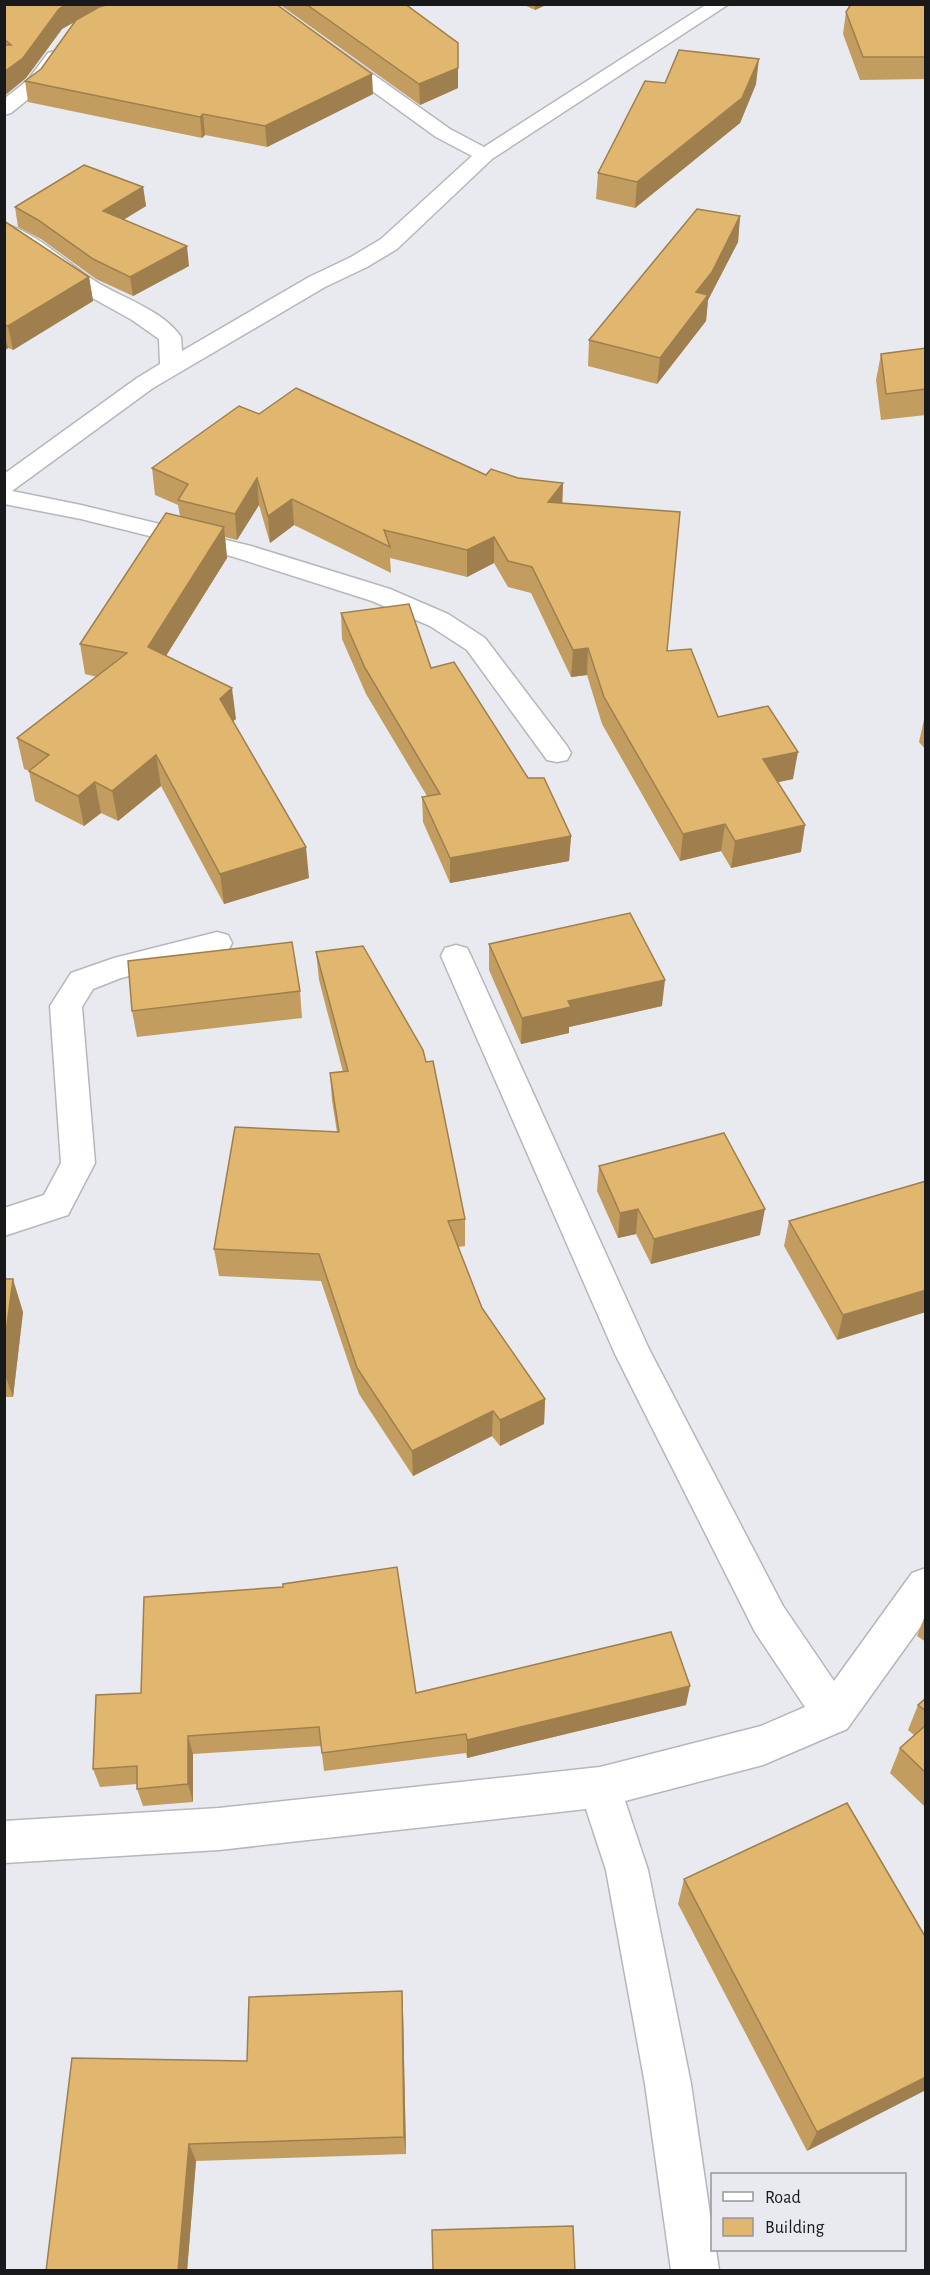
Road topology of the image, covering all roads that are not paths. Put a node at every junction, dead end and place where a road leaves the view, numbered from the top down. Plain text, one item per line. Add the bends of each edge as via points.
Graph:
1 (261, 4) edge
2 (720, 4) edge
3 (64, 43) edge
4 (4, 109) edge
5 (485, 155) junction
6 (4, 230) edge
7 (172, 366) junction
8 (4, 486) edge
9 (4, 497) edge
10 (556, 753) dead end
11 (217, 943) dead end
12 (456, 956) dead end
13 (4, 1222) edge
14 (926, 1586) edge
15 (833, 1715) junction
16 (600, 1786) junction
17 (4, 1842) edge
18 (695, 2271) edge

1 - 5 street via 425,120
2 - 5 street
3 - 4 street via 35,84
5 - 7 street via 389,243
6 - 7 street via 87,286 155,324 170,337
7 - 8 street via 144,382
9 - 10 street via 242,551 381,595 439,620 476,644
11 - 13 street via 82,981 66,1006 78,1163 56,1205
12 - 15 street via 633,1354 769,1619
14 - 15 street
15 - 16 street via 763,1745
16 - 17 street via 219,1829
16 - 18 street via 629,1881 668,2084

